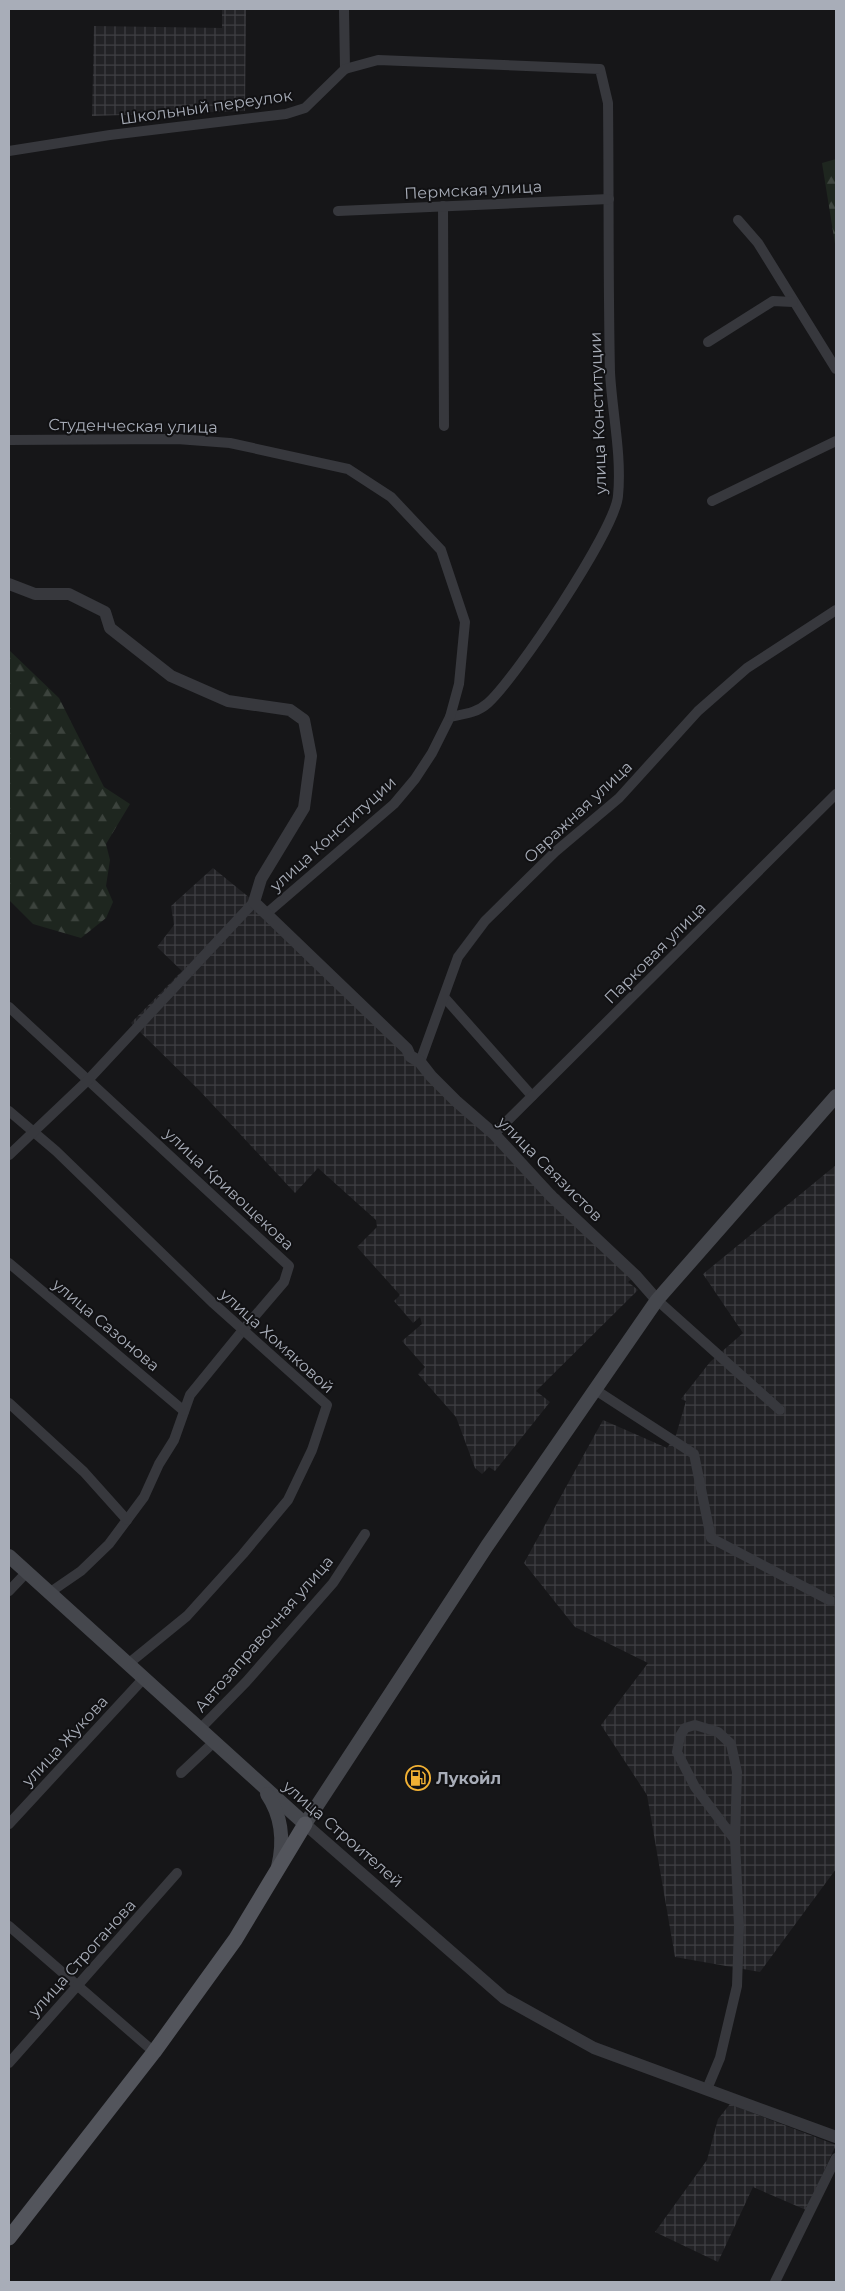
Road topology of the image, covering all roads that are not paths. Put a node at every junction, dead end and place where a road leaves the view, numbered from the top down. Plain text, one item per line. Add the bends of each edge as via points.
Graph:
1 (344, 9) edge
2 (345, 69) junction
3 (600, 69) joint
4 (9, 151) edge
5 (609, 199) junction
6 (444, 206) junction
7 (338, 211) dead end
8 (738, 220) dead end
9 (793, 302) junction
10 (708, 342) dead end
11 (836, 369) edge
12 (444, 426) dead end
13 (9, 440) edge
14 (836, 441) edge
15 (712, 500) dead end
16 (9, 584) edge
17 (836, 610) edge
18 (450, 717) junction
19 (836, 794) edge
20 (254, 902) junction
21 (266, 914) junction
22 (444, 997) junction
23 (9, 1007) edge
24 (420, 1062) junction
25 (89, 1079) junction
26 (532, 1096) junction
27 (836, 1096) edge
28 (9, 1111) edge
29 (32, 1132) junction
30 (494, 1134) junction
31 (9, 1155) edge
32 (9, 1262) edge
33 (657, 1300) junction
34 (243, 1330) junction
35 (594, 1389) junction
36 (9, 1403) edge
37 (780, 1410) dead end
38 (184, 1411) junction
39 (128, 1520) junction
40 (365, 1534) dead end
41 (9, 1556) edge
42 (27, 1572) junction
43 (9, 1592) edge
44 (49, 1593) junction
45 (831, 1601) dead end
46 (128, 1664) junction
47 (144, 1678) junction
48 (200, 1729) junction
49 (214, 1742) junction
50 (181, 1773) dead end
51 (258, 1781) junction
52 (9, 1824) edge
53 (305, 1824) junction
54 (735, 1840) junction
55 (278, 1869) junction
56 (177, 1874) dead end
57 (9, 1926) edge
58 (78, 1985) junction
59 (154, 2052) junction
60 (9, 2063) edge
61 (707, 2089) junction
62 (836, 2136) edge
63 (836, 2158) edge
64 (9, 2238) edge
65 (775, 2282) edge

1 - 2 street
2 - 3 street, Школьный переулок via 378,60 404,59
2 - 4 street, Школьный переулок via 305,108 286,114
3 - 5 street, улица Конституции via 608,103
5 - 6 street, Пермская улица
5 - 18 street, улица Конституции via 611,378 618,498 597,544 518,666 488,702 475,712
6 - 7 street, Пермская улица
6 - 12 street
8 - 9 street via 758,243
9 - 10 street via 773,301
9 - 11 street
13 - 18 street, Студенческая улица via 177,439 230,443 348,469 391,497 441,550 465,622 459,684
14 - 15 street
16 - 20 street via 35,594 69,594 83,600 105,612 110,628 171,676 228,701 290,710 304,720 311,756 304,808 261,879
17 - 22 street, Овражная улица via 747,668 698,711 619,798 548,859 485,921 458,957
18 - 21 street, улица Конституции via 432,753 394,804
19 - 26 street, Парковая улица
20 - 21 street, улица Связистов
20 - 25 street
21 - 24 street, улица Связистов via 407,1049 410,1056
22 - 24 street, Овражная улица
22 - 26 street
23 - 25 street
24 - 30 street, улица Связистов via 456,1101
25 - 29 street
25 - 34 street, улица Кривощекова via 289,1266 284,1282
26 - 30 street, Парковая улица
27 - 33 main road
28 - 29 street, улица Хомяковой
29 - 31 street
29 - 34 street, улица Хомяковой
30 - 33 street, улица Связистов via 550,1196 635,1275
32 - 38 street, улица Сазонова
33 - 35 main road
33 - 37 street
34 - 38 street via 190,1395
34 - 46 street, улица Хомяковой via 327,1405 312,1450 288,1500 243,1554 187,1616
35 - 45 street via 694,1454 711,1538
35 - 53 main road
36 - 39 street via 84,1472
38 - 39 street via 174,1440 144,1498
39 - 44 street via 81,1571
40 - 48 street, Автозаправочная улица via 332,1583 246,1682
41 - 42 main road, улица Строителей
42 - 43 street
42 - 44 main road, улица Строителей
44 - 46 main road, улица Строителей
46 - 47 main road, улица Строителей
47 - 48 main road, улица Строителей
47 - 52 street, улица Жукова
48 - 49 main road, улица Строителей
49 - 50 street
49 - 51 main road, улица Строителей
51 - 53 main road, улица Строителей
51 - 55 main road via 271,1800 280,1827 282,1845
53 - 55 main road
53 - 61 street, улица Строителей via 504,1998 594,2048
54 - 54 street via 737,1772 731,1744 718,1732 695,1725 685,1728 677,1752 695,1788
54 - 61 street via 737,1986 720,2058
55 - 59 main road via 235,1940
56 - 58 street, улица Строганова
57 - 58 street
58 - 59 street
58 - 60 street, улица Строганова
59 - 64 main road
61 - 62 street, улица Строителей
63 - 65 street

